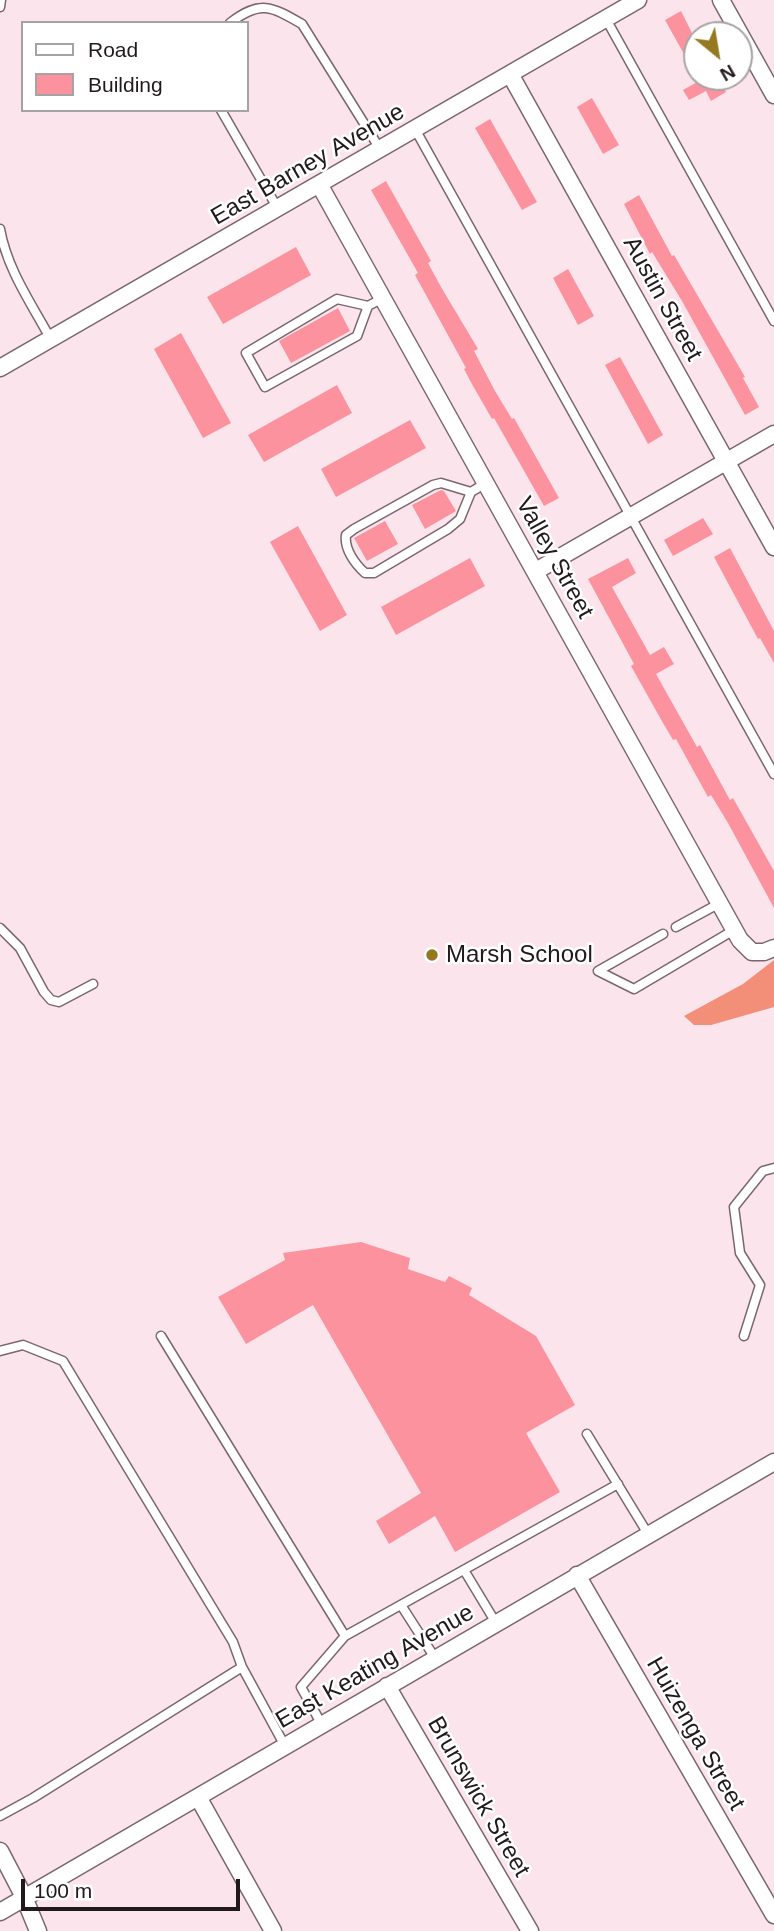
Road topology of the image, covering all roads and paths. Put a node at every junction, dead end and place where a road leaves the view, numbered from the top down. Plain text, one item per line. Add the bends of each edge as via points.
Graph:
1 (1, 0) edge
2 (638, 0) edge
3 (721, 0) edge
4 (0, 7) edge
5 (606, 19) junction
6 (233, 21) edge
7 (510, 74) junction
8 (774, 95) edge
9 (222, 112) edge
10 (415, 129) junction
11 (380, 149) junction
12 (319, 184) junction
13 (278, 209) junction
14 (0, 229) edge
15 (383, 298) junction
16 (368, 306) junction
17 (774, 321) edge
18 (50, 338) junction
19 (0, 368) edge
20 (774, 434) edge
21 (727, 461) junction
22 (486, 483) junction
23 (471, 492) junction
24 (630, 517) junction
25 (774, 547) edge
26 (536, 571) junction
27 (774, 774) edge
28 (720, 903) junction
29 (676, 927) dead end
30 (0, 928) edge
31 (734, 930) junction
32 (663, 934) dead end
33 (774, 948) edge
34 (93, 984) dead end
35 (774, 1168) edge
36 (161, 1336) dead end
37 (744, 1336) dead end
38 (0, 1351) edge
39 (587, 1434) dead end
40 (773, 1464) edge
41 (618, 1484) junction
42 (648, 1534) junction
43 (464, 1570) junction
44 (577, 1575) junction
45 (401, 1605) junction
46 (496, 1623) junction
47 (345, 1636) junction
48 (435, 1658) junction
49 (242, 1667) junction
50 (387, 1686) junction
51 (322, 1725) junction
52 (285, 1746) junction
53 (198, 1797) junction
54 (0, 1816) edge
55 (0, 1851) edge
56 (24, 1897) junction
57 (0, 1912) edge
58 (774, 1916) edge
59 (38, 1931) edge
60 (273, 1931) edge
61 (530, 1931) edge

1 - 4 lane
2 - 5 street, East Barney Avenue
3 - 8 street
5 - 7 street, East Barney Avenue
5 - 17 lane
6 - 11 lane via 247,10 262,7 302,24
7 - 10 street, East Barney Avenue
7 - 21 street, Austin Street
9 - 13 lane
10 - 11 street, East Barney Avenue
10 - 24 lane
11 - 12 street, East Barney Avenue
12 - 13 street, East Barney Avenue
12 - 15 street, Valley Street
13 - 18 street, East Barney Avenue
14 - 18 lane via 14,274
15 - 16 lane
15 - 22 street, Valley Street
16 - 16 lane via 337,299 246,353 265,387 357,336
18 - 19 street, East Barney Avenue
20 - 21 street
21 - 24 street
21 - 25 street, Austin Street
22 - 23 lane
22 - 26 street, Valley Street
23 - 23 lane via 433,485 346,536 345,542 357,565 365,573 374,573 460,519
24 - 26 street
24 - 27 lane
26 - 28 street, Valley Street
28 - 29 lane
28 - 31 street, Valley Street
30 - 34 lane via 20,948 51,1000 59,1002
31 - 32 lane via 634,989 598,971
31 - 33 street, Valley Street via 752,951
35 - 37 lane via 763,1171 734,1207 740,1253 760,1286
36 - 47 lane
38 - 49 lane via 23,1345 63,1361 233,1642
39 - 41 lane
40 - 42 street, East Keating Avenue
41 - 42 lane
41 - 43 lane
42 - 44 street, East Keating Avenue
43 - 45 lane
43 - 46 lane
44 - 46 street, East Keating Avenue
44 - 58 street, Huizenga Street
45 - 47 lane
45 - 48 lane
46 - 48 street, East Keating Avenue
47 - 51 lane via 300,1687
48 - 50 street, East Keating Avenue
49 - 52 lane
49 - 54 lane
50 - 51 street, East Keating Avenue
50 - 61 street, Brunswick Street
51 - 52 street, East Keating Avenue
52 - 53 street, East Keating Avenue
53 - 56 street, East Keating Avenue
53 - 60 street
55 - 56 street
56 - 57 street, East Keating Avenue
56 - 59 street

